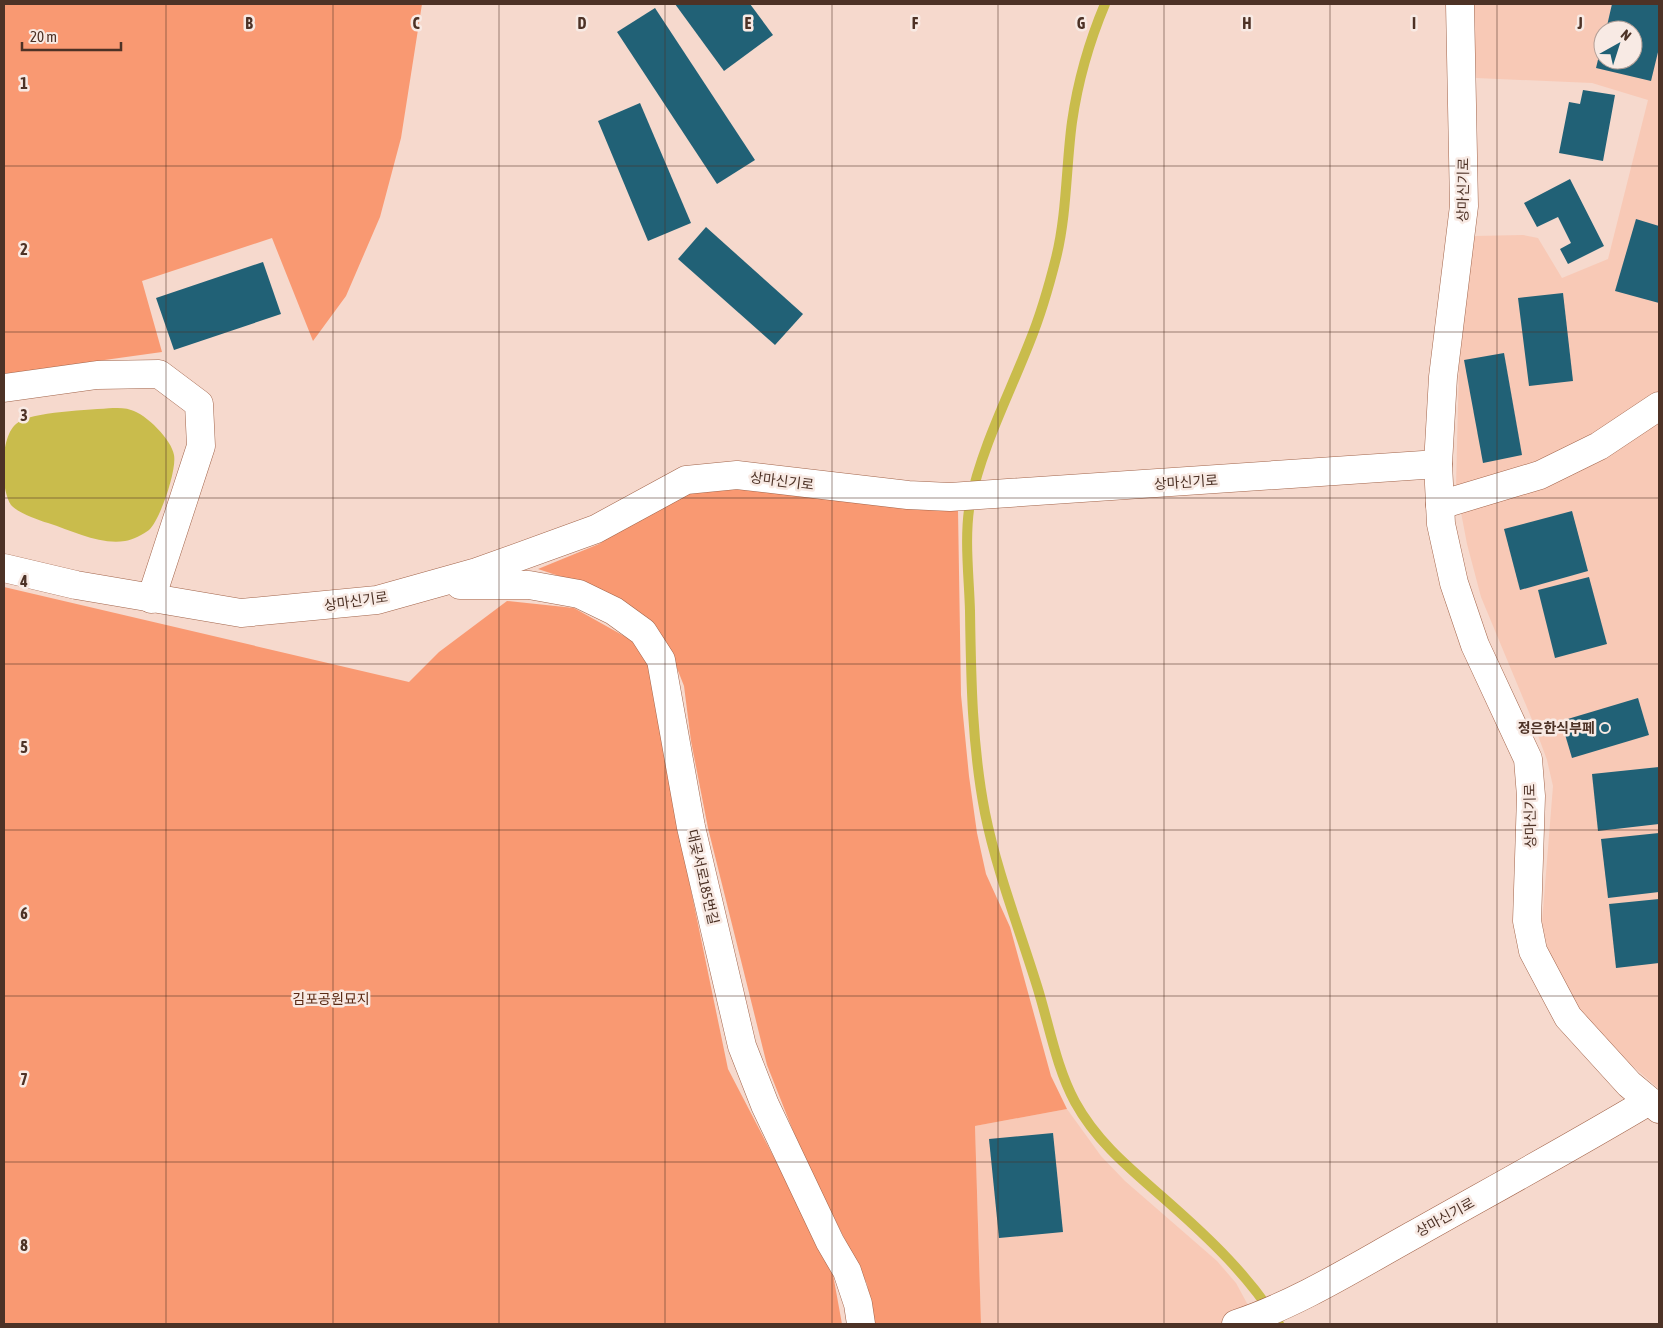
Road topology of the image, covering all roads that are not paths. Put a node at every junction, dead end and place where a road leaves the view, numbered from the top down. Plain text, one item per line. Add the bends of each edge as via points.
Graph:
1 (1460, 4) edge
2 (4, 388) edge
3 (1659, 406) edge
4 (1438, 464) junction
5 (1440, 505) junction
6 (4, 568) edge
7 (431, 585) junction
8 (151, 599) junction
9 (1654, 1105) edge
10 (1243, 1322) edge
11 (861, 1324) edge

1 - 4 street, 상마신기로 via 1464,206 1442,377
2 - 8 street via 97,375 159,374 199,404 201,446
3 - 5 street via 1599,446 1540,476
4 - 5 street, 상마신기로
4 - 7 street, 상마신기로 via 950,497 737,475 686,480 596,529
5 - 9 street, 상마신기로 via 1454,583 1475,645 1528,759 1531,805 1527,921 1532,951 1568,1017 1611,1066
6 - 8 street, 상마신기로 via 76,586
7 - 8 street, 상마신기로 via 377,600 241,613
7 - 11 street, 대곶서로185번길 via 529,585 579,594 614,611 643,632 661,660 691,826 742,1046 764,1105 847,1271
9 - 10 street, 상마신기로 via 1340,1276

